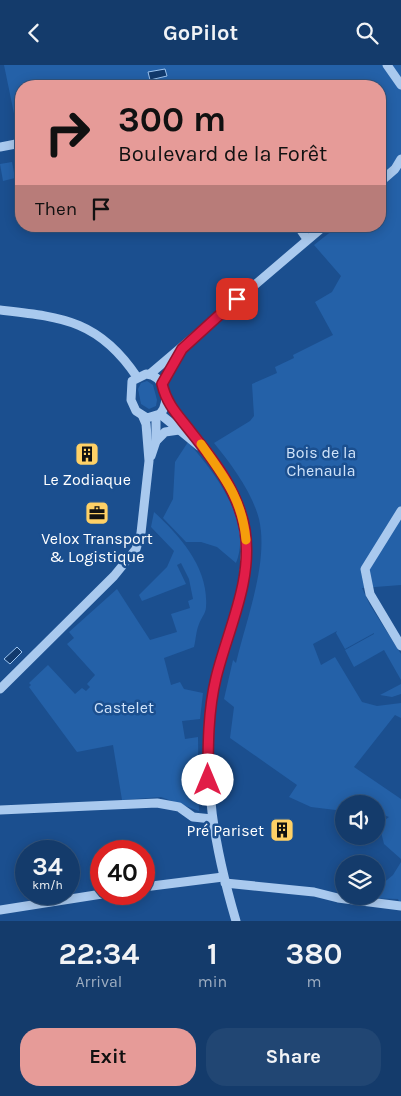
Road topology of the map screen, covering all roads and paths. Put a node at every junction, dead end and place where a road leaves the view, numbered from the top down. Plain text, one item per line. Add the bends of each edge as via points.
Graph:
1 (387, 65) edge
2 (401, 85) edge
3 (15, 144) edge
4 (0, 147) edge
5 (401, 159) edge
6 (386, 176) edge
7 (302, 232) edge
8 (316, 232) edge
9 (307, 239) junction
10 (0, 310) edge
11 (182, 349) junction
12 (150, 374) junction
13 (137, 377) junction
14 (162, 384) junction
15 (166, 401) junction
16 (158, 415) junction
17 (143, 417) junction
18 (179, 430) junction
19 (156, 441) junction
20 (205, 450) junction
21 (149, 461) junction
22 (401, 511) edge
23 (401, 646) edge
24 (0, 689) edge
25 (0, 810) edge
26 (212, 819) junction
27 (224, 880) junction
28 (155, 886) edge
29 (90, 896) edge
30 (400, 909) edge
31 (0, 910) edge
32 (236, 921) edge

1 - 2 street
3 - 4 street
5 - 6 street
7 - 9 street
8 - 9 street
9 - 11 street
10 - 13 street via 64,318 79,324 105,341 128,363
11 - 12 street
11 - 14 street
12 - 13 street
12 - 14 street
13 - 17 street via 130,385 131,400
14 - 15 street
15 - 16 street
15 - 20 street
16 - 17 street
16 - 18 street
16 - 19 street
17 - 21 street
18 - 19 street via 165,432
18 - 20 street
19 - 21 street
20 - 26 street via 226,477 238,501 247,551 242,590 211,705 208,791
21 - 24 street via 141,533 131,557
22 - 23 street via 365,569 370,594
25 - 26 street via 157,803 179,807 193,817
26 - 27 street
27 - 28 street
27 - 30 street via 314,892
27 - 32 street
29 - 31 street

